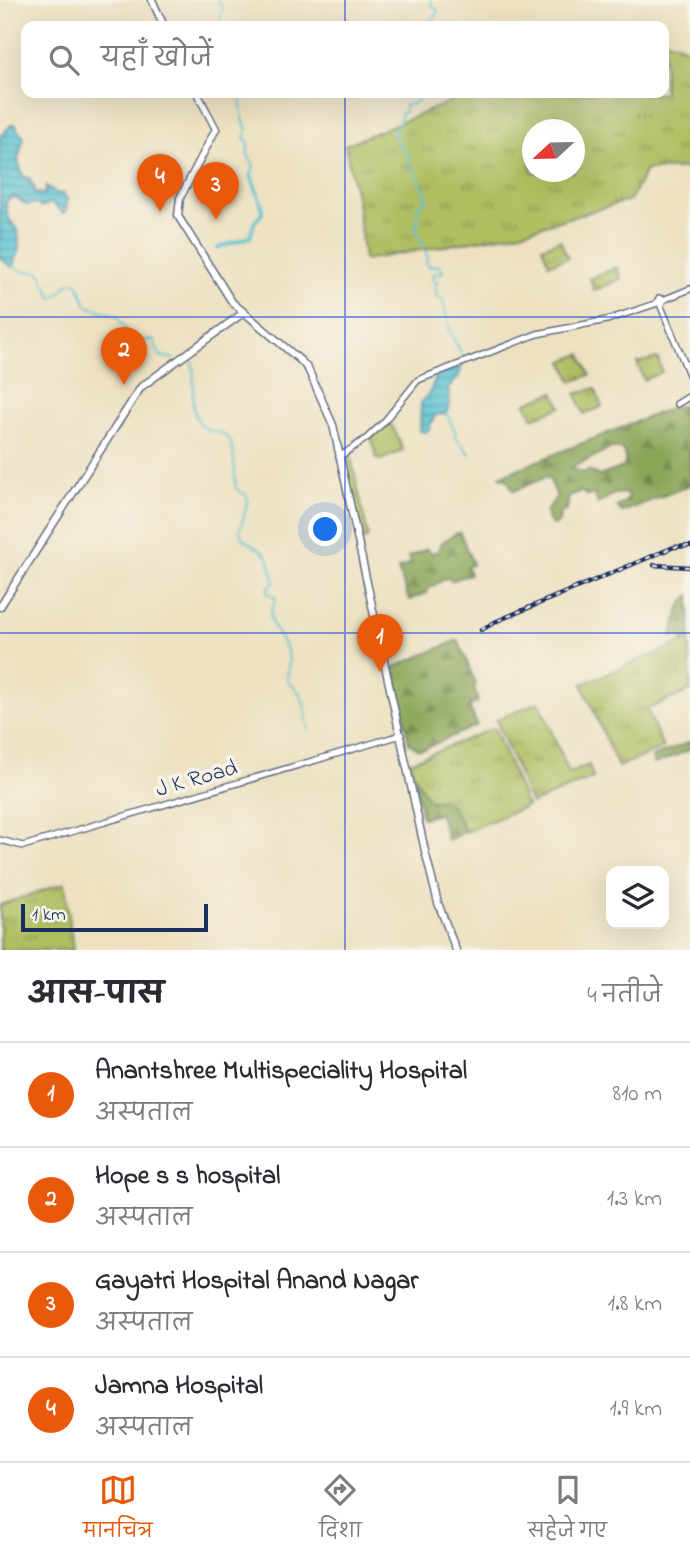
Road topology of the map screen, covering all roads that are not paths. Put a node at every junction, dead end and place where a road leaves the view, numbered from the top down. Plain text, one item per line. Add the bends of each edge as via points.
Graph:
1 (151, 0) edge
2 (161, 21) edge
3 (199, 98) edge
4 (218, 279) junction
5 (690, 289) edge
6 (660, 302) junction
7 (240, 315) junction
8 (688, 371) edge
9 (690, 396) edge
10 (677, 404) dead end
11 (340, 452) junction
12 (0, 606) edge
13 (400, 735) junction
14 (0, 839) edge
15 (455, 950) edge

1 - 2 main road
3 - 4 main road via 216,129 180,198 178,216
4 - 7 main road
4 - 7 main road
5 - 6 main road
6 - 8 main road
6 - 11 main road via 536,332 416,382 389,417
7 - 11 main road via 308,369
7 - 12 main road via 142,383
9 - 10 main road
11 - 13 main road
13 - 14 main road, J K Road via 22,845
13 - 15 main road via 433,884

